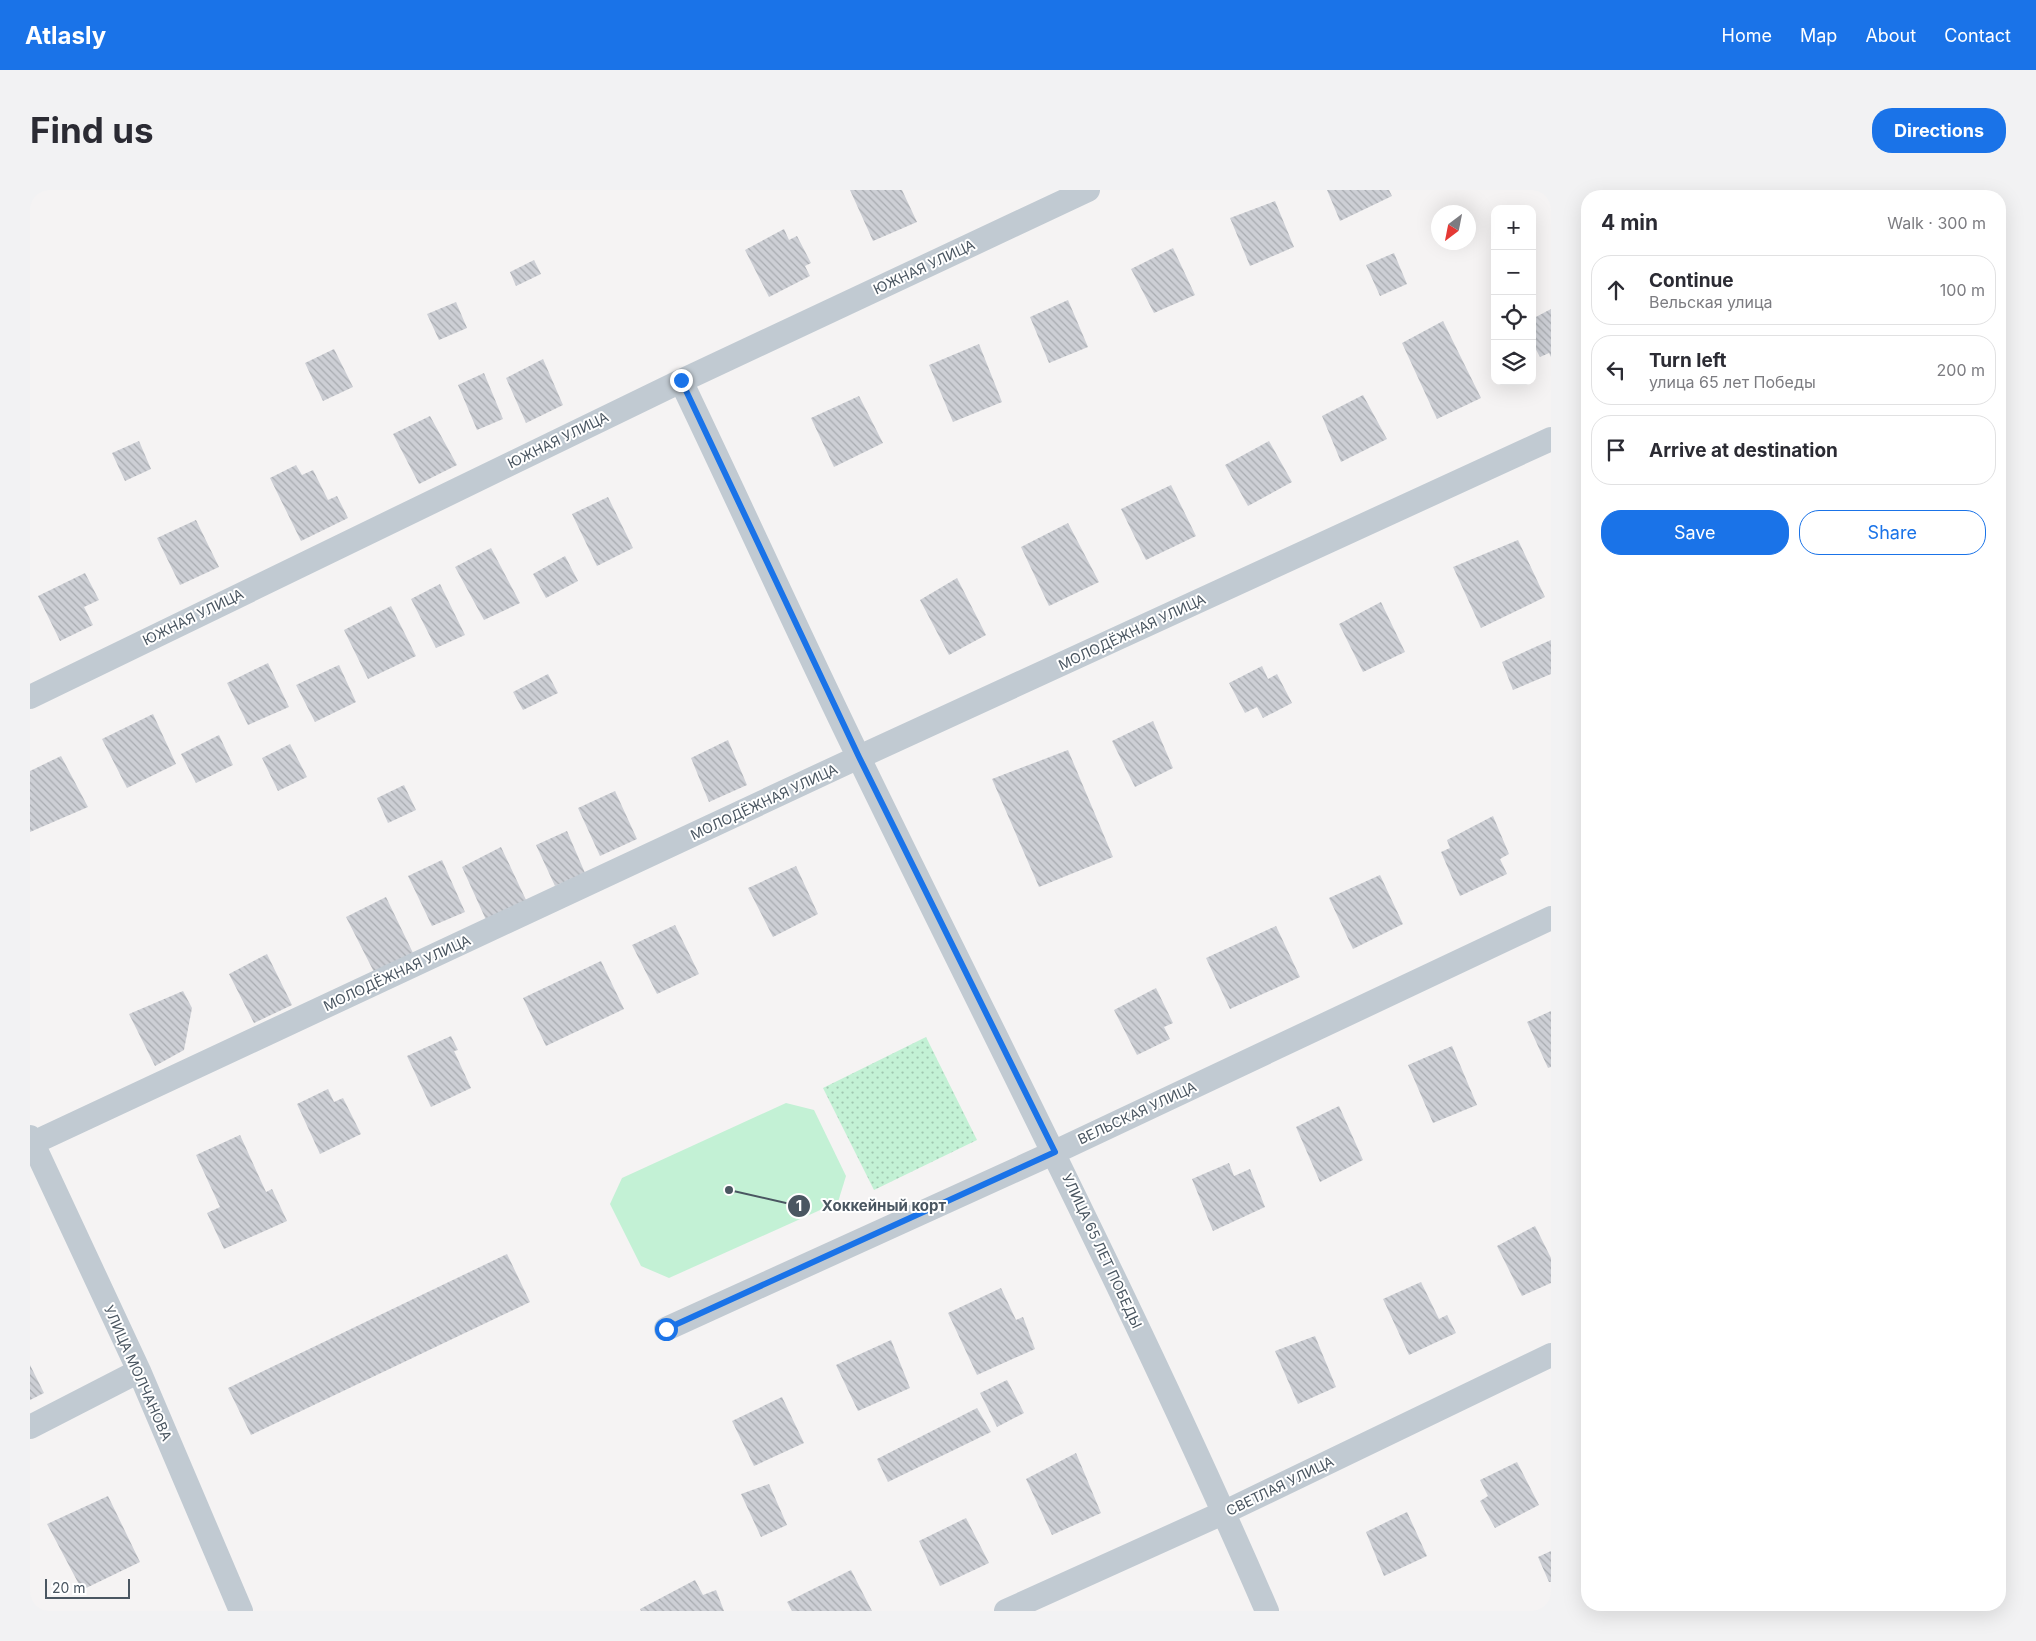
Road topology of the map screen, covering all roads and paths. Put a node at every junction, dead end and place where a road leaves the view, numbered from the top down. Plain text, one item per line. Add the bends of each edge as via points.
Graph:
1 (1088, 190) edge
2 (681, 380) junction
3 (1551, 439) edge
4 (30, 697) edge
5 (859, 757) junction
6 (1551, 918) edge
7 (32, 1140) edge
8 (1055, 1152) junction
9 (666, 1329) dead end
10 (1551, 1355) edge
11 (139, 1371) junction
12 (30, 1427) edge
13 (1225, 1512) junction
14 (241, 1611) edge
15 (1006, 1611) edge
16 (1268, 1611) edge

1 - 2 street, ЮЖНАЯ УЛИЦА
2 - 4 street, ЮЖНАЯ УЛИЦА
2 - 5 street, УЛИЦА 65 ЛЕТ ПОБЕДЫ
3 - 5 street, МОЛОДЁЖНАЯ УЛИЦА
5 - 7 street, МОЛОДЁЖНАЯ УЛИЦА
5 - 8 street, УЛИЦА 65 ЛЕТ ПОБЕДЫ
6 - 8 street, ВЕЛЬСКАЯ УЛИЦА
7 - 11 street, УЛИЦА МОЛЧАНОВА
8 - 9 street, ВЕЛЬСКАЯ УЛИЦА
8 - 13 street, УЛИЦА 65 ЛЕТ ПОБЕДЫ
10 - 13 street, СВЕТЛАЯ УЛИЦА
11 - 12 street
11 - 14 street, УЛИЦА МОЛЧАНОВА
13 - 15 street, СВЕТЛАЯ УЛИЦА
13 - 16 street, УЛИЦА 65 ЛЕТ ПОБЕДЫ

